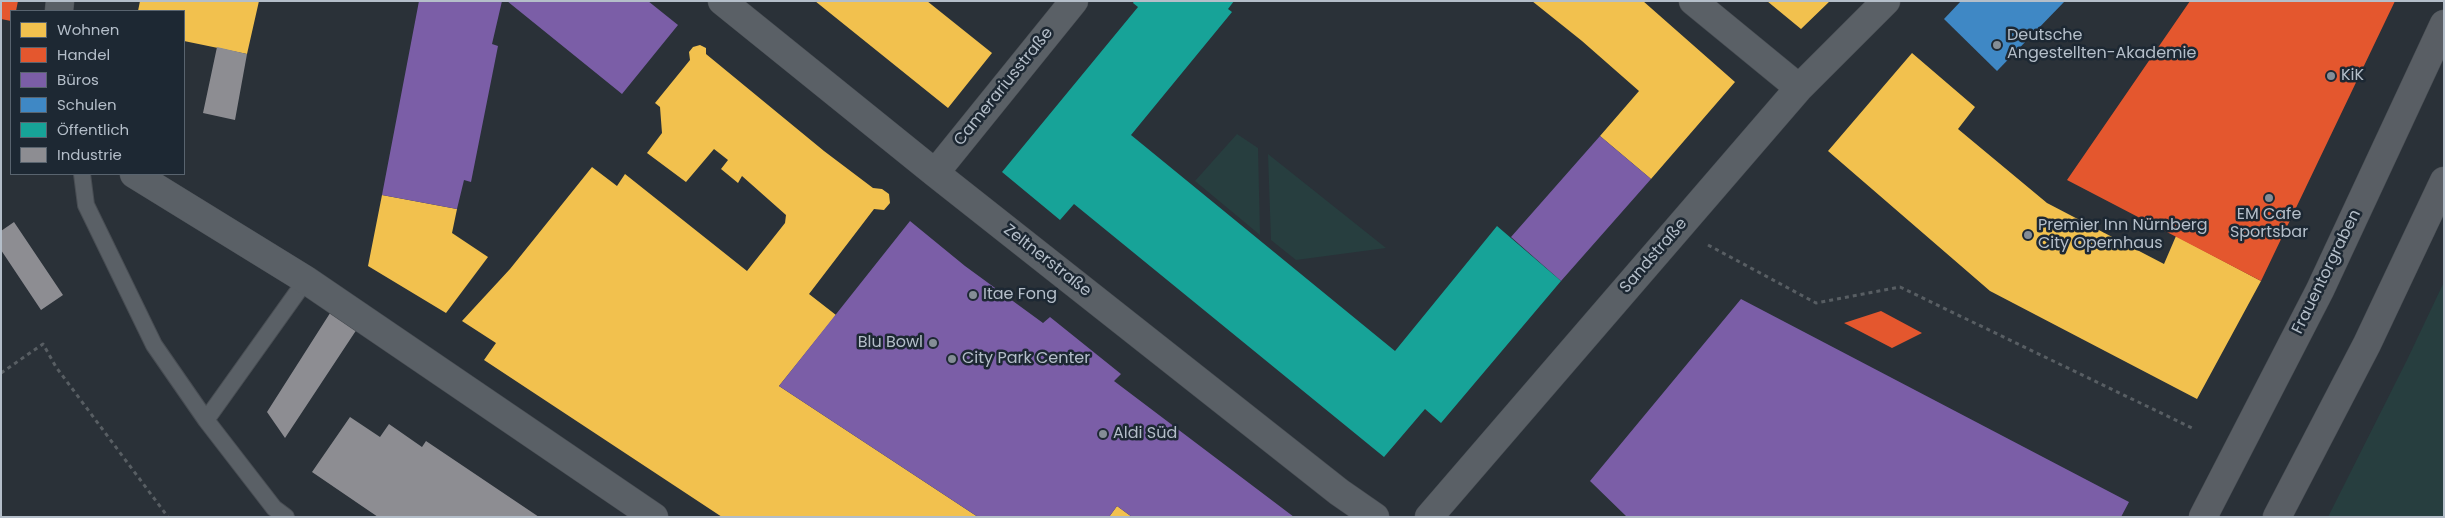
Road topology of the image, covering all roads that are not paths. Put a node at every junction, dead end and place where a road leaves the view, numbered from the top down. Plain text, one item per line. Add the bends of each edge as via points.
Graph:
1 (722, 1) edge
2 (1074, 1) edge
3 (1693, 1) edge
4 (1886, 1) edge
5 (2444, 24) edge
6 (1799, 88) junction
7 (935, 173) junction
8 (82, 175) edge
9 (136, 175) edge
10 (2444, 181) edge
11 (306, 280) junction
12 (206, 420) junction
13 (286, 517) edge
14 (654, 517) edge
15 (1375, 517) edge
16 (1429, 517) edge
17 (2203, 517) edge
18 (2277, 517) edge

1 - 7 street, Zeltnerstraße
2 - 7 street, Camerariusstraße
3 - 6 street
4 - 6 street, Sandstraße
5 - 17 main road, Frauentorgraben via 2320,290
6 - 16 street, Sandstraße
7 - 15 street, Zeltnerstraße
8 - 12 lane via 86,205 154,345
9 - 11 street
10 - 18 main road via 2367,344
11 - 12 lane
11 - 14 street
12 - 13 lane via 274,508

